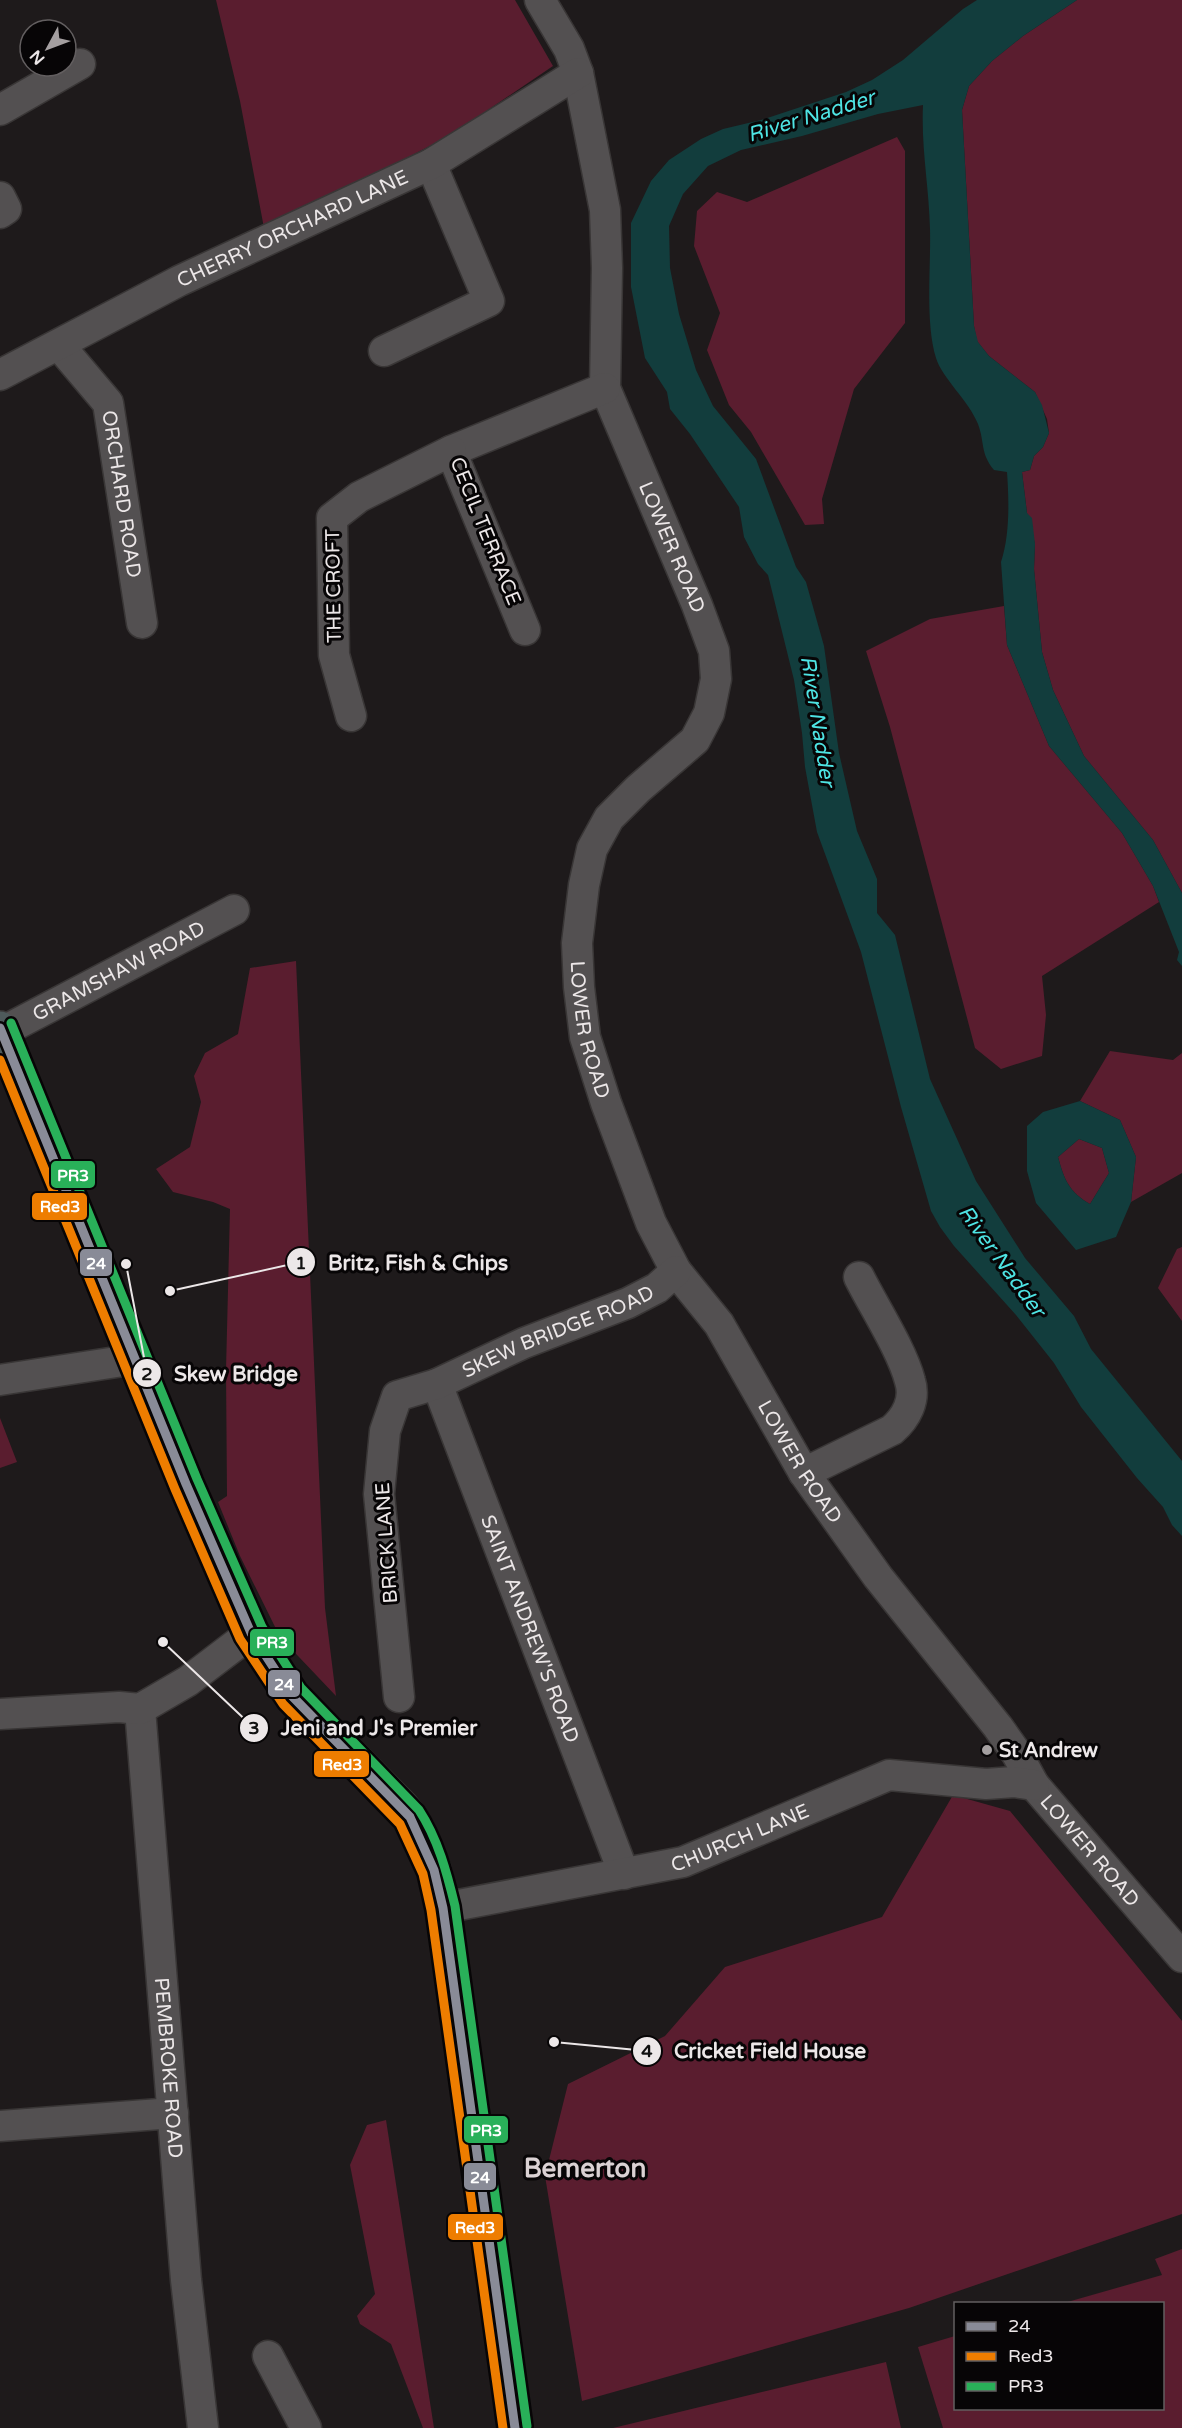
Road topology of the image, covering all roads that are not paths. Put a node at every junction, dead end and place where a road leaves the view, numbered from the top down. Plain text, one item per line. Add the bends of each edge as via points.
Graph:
1 (540, 0) edge
2 (81, 64) dead end
3 (578, 74) junction
4 (0, 110) edge
5 (431, 164) junction
6 (0, 197) edge
7 (0, 213) edge
8 (59, 345) junction
9 (384, 351) dead end
10 (0, 375) edge
11 (605, 388) junction
12 (451, 451) junction
13 (142, 623) dead end
14 (525, 630) dead end
15 (351, 716) dead end
16 (234, 910) dead end
17 (1, 1031) edge
18 (676, 1271) junction
19 (859, 1277) dead end
20 (136, 1359) junction
21 (0, 1380) edge
22 (436, 1384) junction
23 (804, 1473) junction
24 (251, 1633) junction
25 (399, 1697) dead end
26 (140, 1708) junction
27 (0, 1714) edge
28 (1034, 1785) junction
29 (624, 1874) junction
30 (443, 1908) junction
31 (1182, 1957) edge
32 (173, 2113) junction
33 (0, 2126) edge
34 (268, 2356) dead end
35 (203, 2428) edge
36 (306, 2428) edge
37 (515, 2428) edge

1 - 3 street, LOWER ROAD via 569,49
2 - 4 street
3 - 5 street, CHERRY ORCHARD LANE
3 - 11 street, LOWER ROAD via 605,210
5 - 8 street, CHERRY ORCHARD LANE via 179,281
5 - 9 street via 489,301
6 - 7 street via 6,209
8 - 10 street, CHERRY ORCHARD LANE
8 - 13 street, ORCHARD ROAD via 108,403
11 - 12 street, CECIL TERRACE
11 - 18 street, LOWER ROAD via 714,651 716,679 709,713 695,740 609,818 592,849 577,943 585,1037 651,1223
12 - 14 street, CECIL TERRACE
12 - 15 street, THE CROFT via 358,497 332,518 334,656
16 - 17 street, GRAMSHAW ROAD
17 - 20 highway
18 - 22 street, SKEW BRIDGE ROAD via 657,1288 628,1303 524,1343
18 - 23 street, LOWER ROAD via 719,1324
19 - 23 street via 883,1348 910,1381 909,1408 892,1430
20 - 21 street
20 - 24 highway
22 - 25 street, BRICK LANE via 397,1396 385,1431 379,1494
22 - 29 street, SAINT ANDREW'S ROAD
23 - 28 street, LOWER ROAD via 878,1577 998,1727
24 - 26 street via 170,1693
24 - 30 highway via 280,1680 305,1710 402,1807 424,1843
26 - 27 street
26 - 32 street, PEMBROKE ROAD
28 - 29 street, CHURCH LANE via 889,1775 683,1862
28 - 31 street, LOWER ROAD
29 - 30 street, CHURCH LANE
30 - 37 highway
32 - 33 street
32 - 35 street, PEMBROKE ROAD
34 - 36 street

